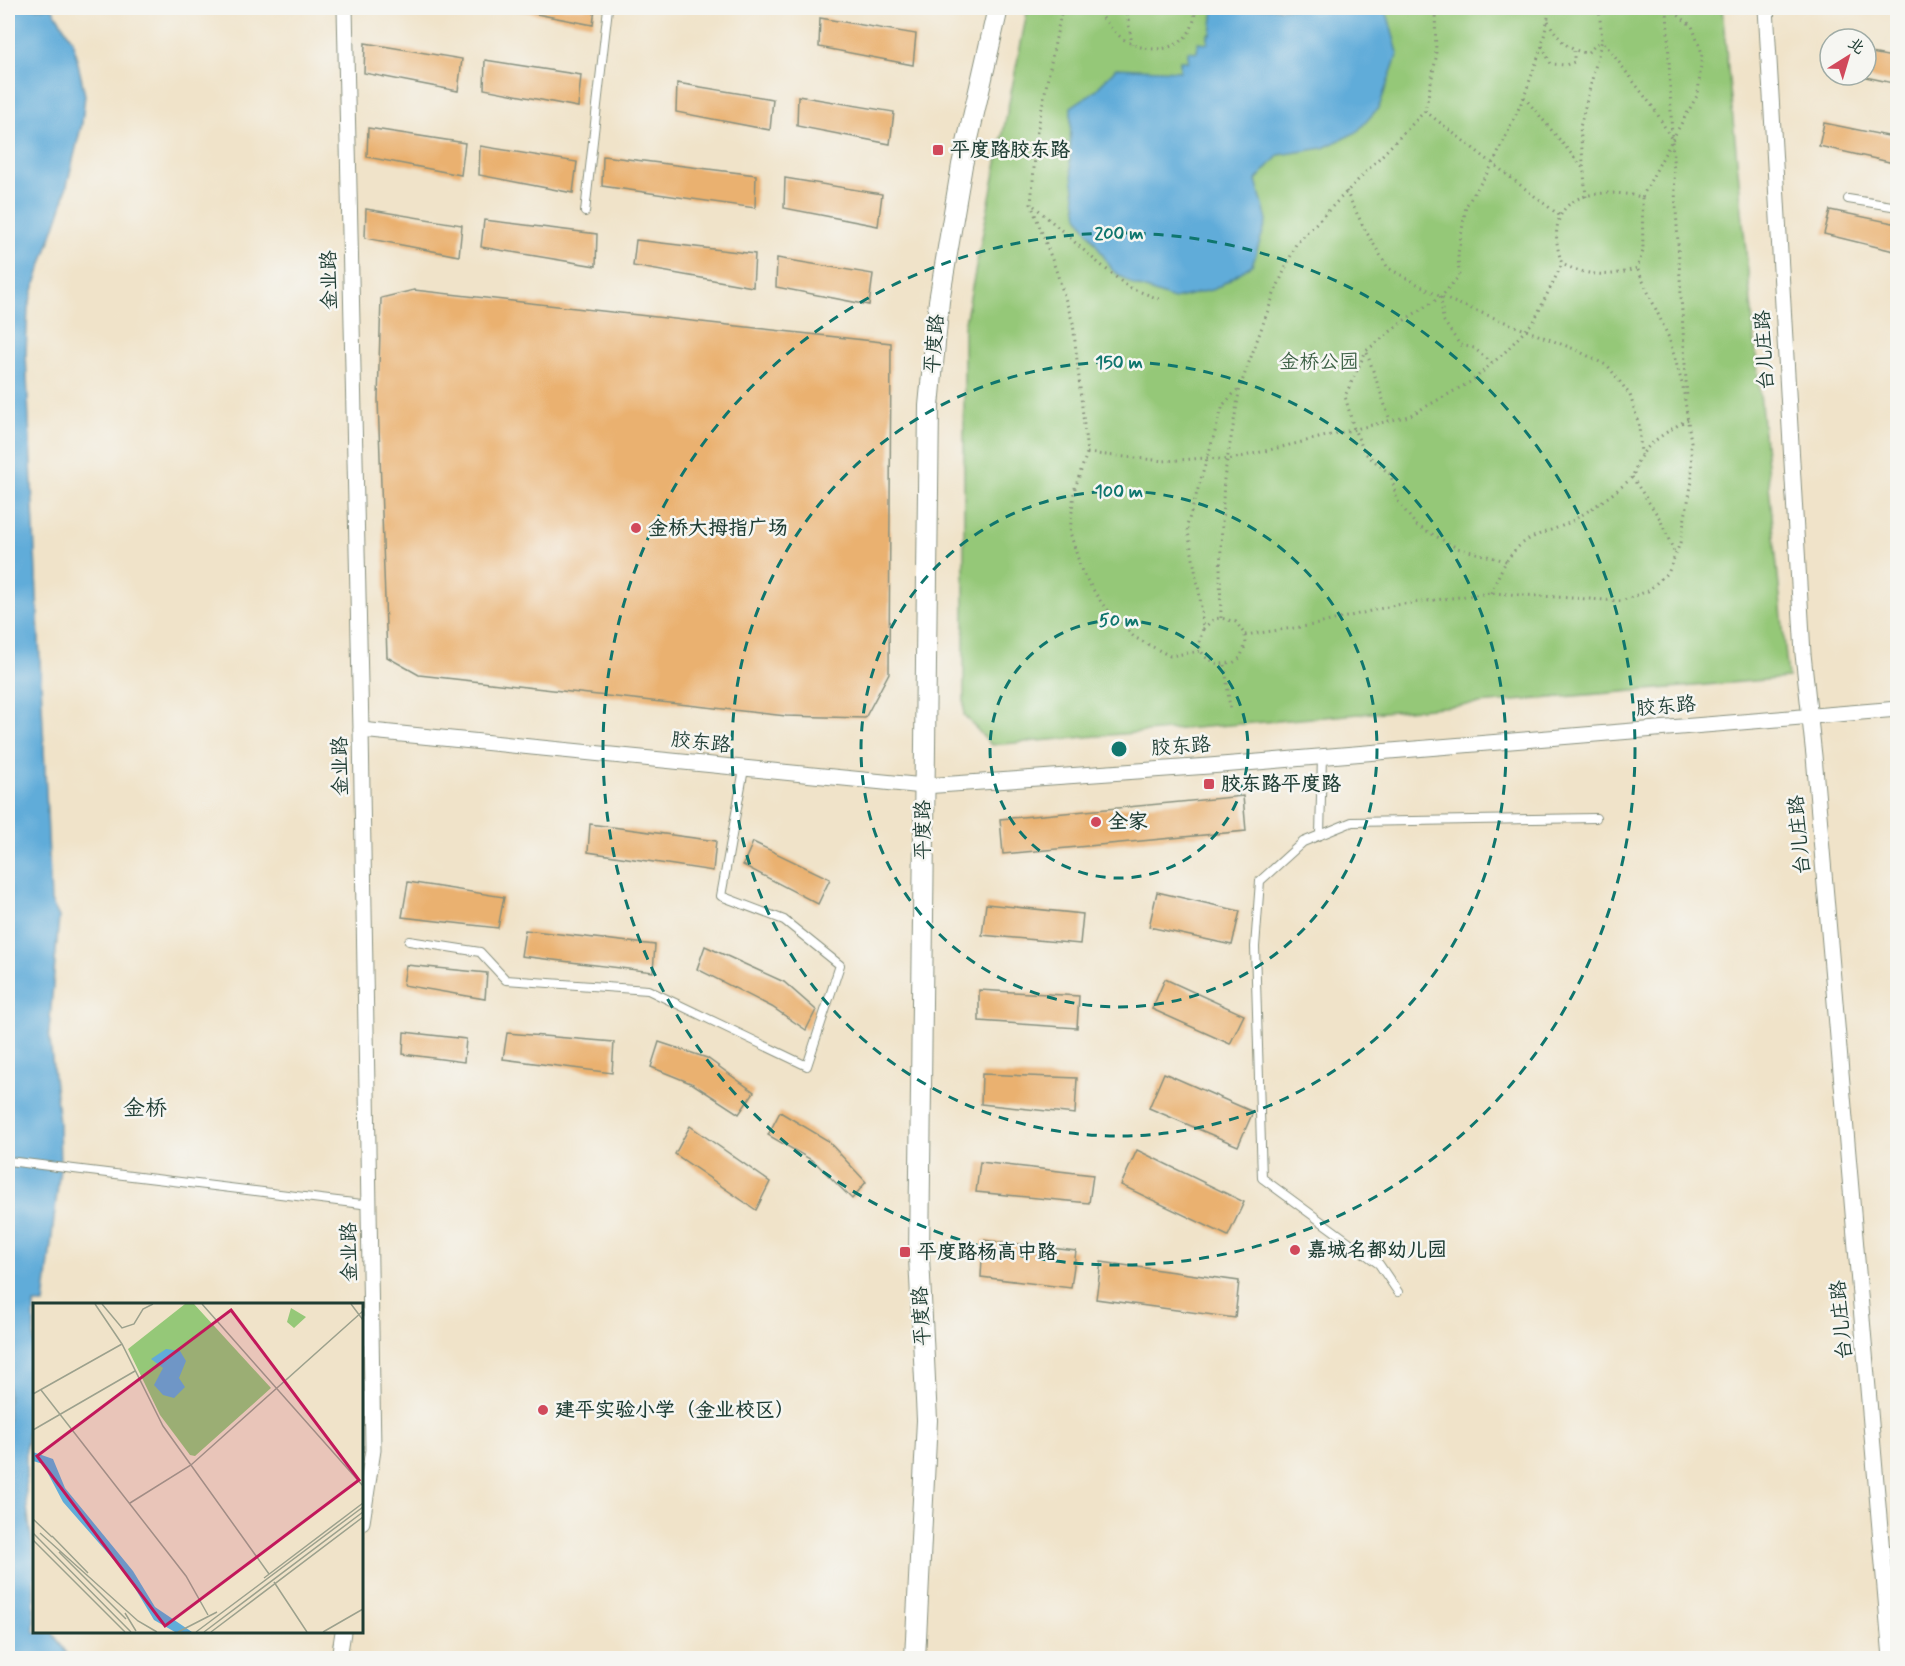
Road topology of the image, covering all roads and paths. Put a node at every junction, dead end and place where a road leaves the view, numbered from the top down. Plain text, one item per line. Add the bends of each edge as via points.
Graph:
1 (345, 8) edge
2 (608, 8) edge
3 (998, 8) edge
4 (1062, 8) edge
5 (1096, 8) edge
6 (1126, 8) edge
7 (1195, 8) edge
8 (1435, 8) edge
9 (1550, 8) edge
10 (1599, 8) edge
11 (1668, 8) edge
12 (1766, 8) edge
13 (1548, 21) junction
14 (1602, 40) junction
15 (1132, 44) junction
16 (1542, 46) junction
17 (1574, 51) junction
18 (1524, 97) junction
19 (1425, 111) junction
20 (1672, 140) junction
21 (1493, 164) junction
22 (1584, 170) junction
23 (1346, 191) junction
24 (1586, 197) junction
25 (1642, 197) junction
26 (1848, 198) dead end
27 (1031, 204) junction
28 (1898, 207) edge
29 (585, 212) dead end
30 (1559, 215) junction
31 (1562, 264) junction
32 (1638, 268) junction
33 (1441, 297) junction
34 (1159, 298) dead end
35 (1525, 330) junction
36 (1366, 351) junction
37 (1492, 363) junction
38 (1240, 387) junction
39 (1390, 420) junction
40 (1688, 420) junction
41 (1353, 429) junction
42 (1087, 453) junction
43 (1641, 455) junction
44 (1207, 458) junction
45 (1228, 460) junction
46 (1632, 477) junction
47 (1675, 555) junction
48 (1506, 561) junction
49 (1491, 592) junction
50 (1221, 618) junction
51 (1203, 629) junction
52 (1245, 635) junction
53 (1201, 651) junction
54 (1225, 665) junction
55 (1230, 709) dead end
56 (1898, 709) edge
57 (1811, 717) junction
58 (361, 730) junction
59 (1322, 756) junction
60 (744, 769) junction
61 (924, 786) junction
62 (1596, 818) dead end
63 (1320, 835) junction
64 (409, 941) dead end
65 (8, 1161) edge
66 (370, 1204) junction
67 (1398, 1292) dead end
68 (363, 1516) edge
69 (344, 1633) edge
70 (339, 1659) edge
71 (915, 1659) edge
72 (1891, 1659) edge

1 - 58 street, 金业路
2 - 29 lane
3 - 61 street, 平度路 via 962,165 936,324 929,406
4 - 27 path via 1037,132
5 - 15 path via 1112,30
6 - 15 path
7 - 15 path via 1187,38 1173,47 1154,49
8 - 19 path via 1436,58
9 - 13 path
10 - 14 path
11 - 20 path
11 - 20 path via 1692,26 1702,53 1698,94
12 - 57 street, 台儿庄路 via 1803,654
13 - 16 path
13 - 17 path via 1560,41
14 - 17 path via 1587,53
14 - 20 path via 1655,110
14 - 22 path via 1580,127
16 - 17 path via 1551,64 1574,62
16 - 18 path
18 - 21 path
18 - 22 path
19 - 21 path
19 - 23 path
20 - 25 path
20 - 40 path
21 - 30 path
21 - 33 path via 1466,206 1458,254 1459,276
22 - 24 path
23 - 33 path via 1388,268
23 - 38 path via 1296,244
24 - 25 path via 1601,192
24 - 30 path via 1572,202
25 - 32 path via 1642,251
26 - 28 lane
27 - 34 path via 1128,287
27 - 42 path via 1073,323
30 - 31 path via 1556,247
31 - 32 path via 1601,275
31 - 35 path via 1534,321
32 - 40 path via 1669,338
33 - 35 path
33 - 36 path
33 - 37 path via 1443,320 1460,345 1474,348
35 - 37 path
35 - 43 path via 1608,366 1630,395 1639,425
36 - 39 path
36 - 41 path via 1345,396
37 - 39 path via 1472,381 1409,416
38 - 44 path via 1223,405
38 - 45 path
39 - 41 path
40 - 43 path via 1668,430
40 - 47 path via 1692,482
41 - 45 path
41 - 48 path via 1365,453 1391,475 1397,500 1416,525 1457,548
42 - 44 path via 1164,461
42 - 53 path via 1074,491 1070,532 1082,572 1103,605 1134,637 1170,656
43 - 46 path
44 - 45 path
44 - 51 path via 1187,526
45 - 50 path via 1224,478
46 - 47 path via 1660,519
46 - 48 path via 1574,520 1516,548
47 - 49 path via 1669,571 1647,591 1621,601
48 - 49 path
49 - 52 path via 1395,605 1314,625
50 - 51 path
50 - 52 path via 1236,622
51 - 53 path
52 - 54 path via 1240,658
53 - 54 path via 1211,662
54 - 55 path
56 - 57 street, 胶东路
57 - 59 street, 胶东路
57 - 72 street, 台儿庄路
58 - 60 street, 胶东路
58 - 66 street, 金业路
59 - 61 street, 胶东路
59 - 63 lane
60 - 61 street, 胶东路
60 - 64 lane via 721,896 784,920 840,965 807,1066 648,990 506,980 480,952
61 - 71 street, 平度路 via 919,1257 927,1420
62 - 63 lane via 1352,822
63 - 67 lane via 1303,842 1260,881 1255,947 1262,1178 1379,1264
65 - 66 lane
66 - 68 street, 金业路 via 374,1450
69 - 70 street

